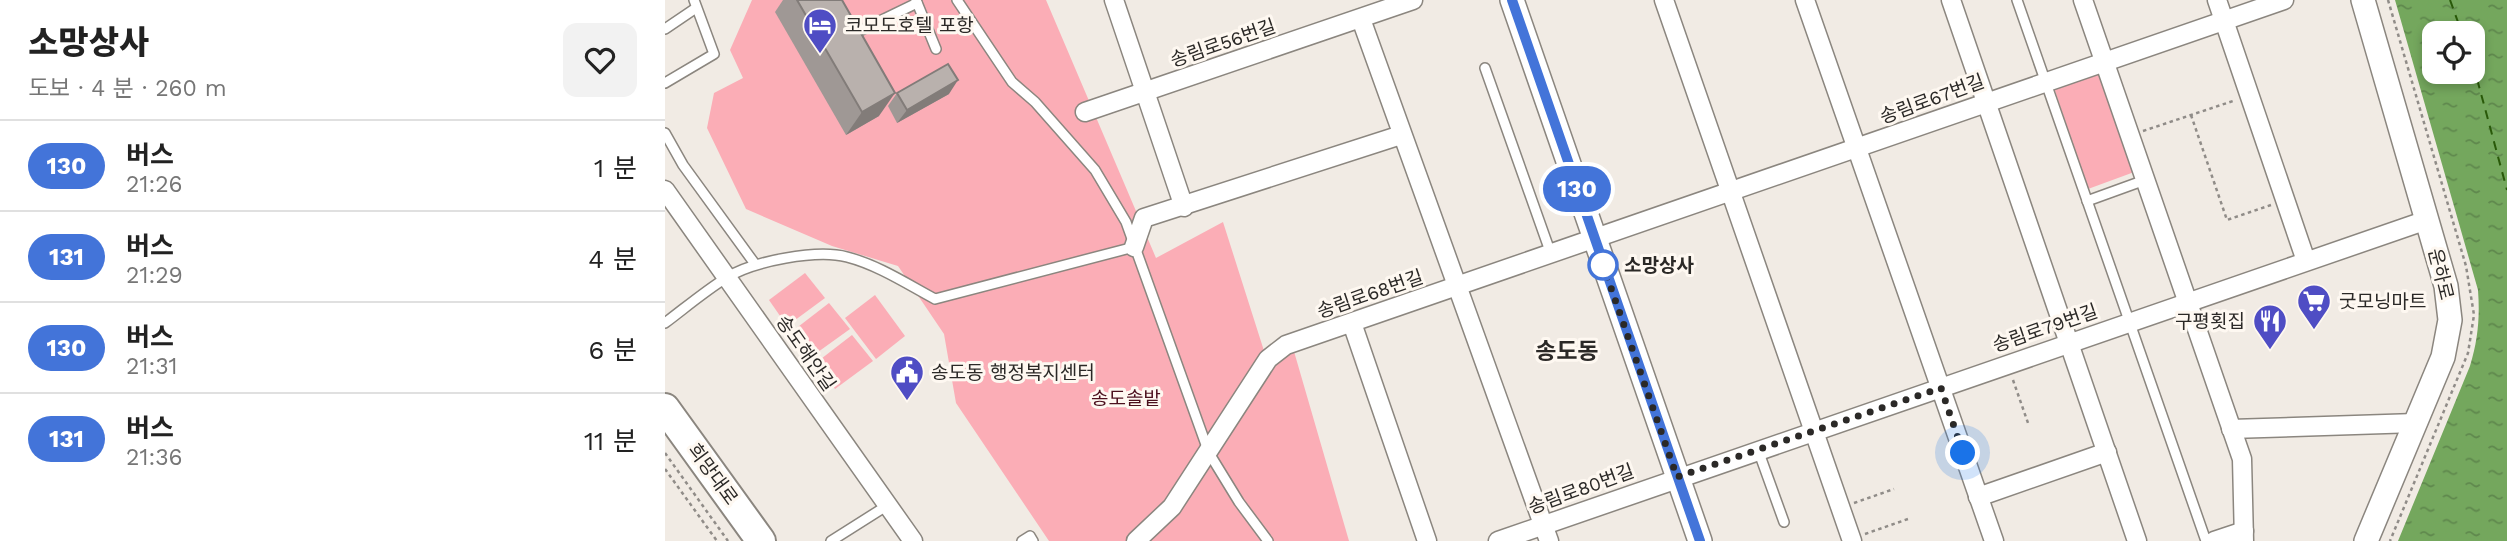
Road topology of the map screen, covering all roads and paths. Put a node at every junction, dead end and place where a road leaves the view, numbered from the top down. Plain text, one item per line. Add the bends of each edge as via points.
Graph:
1 (957, 0) edge
2 (1114, 0) edge
3 (1413, 0) edge
4 (1512, 0) edge
5 (1664, 0) edge
6 (1805, 0) edge
7 (1951, 0) edge
8 (2017, 0) edge
9 (2083, 0) edge
10 (2217, 0) edge
11 (2284, 0) edge
12 (2363, 0) edge
13 (916, 1) edge
14 (695, 4) edge
15 (1361, 19) junction
16 (2224, 21) junction
17 (665, 29) edge
18 (840, 40) edge
19 (719, 49) dead end
20 (936, 49) dead end
21 (2105, 60) junction
22 (1485, 68) dead end
23 (2046, 81) junction
24 (665, 83) edge
25 (1147, 91) junction
26 (2250, 96) junction
27 (1986, 101) junction
28 (1085, 112) dead end
29 (2192, 115) junction
30 (665, 132) edge
31 (1401, 135) junction
32 (2130, 135) junction
33 (1856, 148) junction
34 (2145, 180) junction
35 (665, 190) edge
36 (1731, 191) junction
37 (2285, 200) junction
38 (2087, 201) junction
39 (1184, 207) junction
40 (2427, 220) junction
41 (1594, 239) junction
42 (1134, 247) junction
43 (1551, 254) junction
44 (2306, 261) junction
45 (755, 264) junction
46 (727, 277) junction
47 (1457, 287) junction
48 (2186, 302) junction
49 (2130, 321) junction
50 (665, 323) edge
51 (1352, 323) junction
52 (2070, 341) junction
53 (2008, 364) junction
54 (1941, 388) junction
55 (665, 408) edge
56 (2028, 423) dead end
57 (2416, 423) junction
58 (2231, 429) junction
59 (1814, 431) junction
60 (1758, 450) junction
61 (2107, 452) junction
62 (665, 453) edge
63 (1209, 453) junction
64 (665, 469) edge
65 (1677, 477) junction
66 (1894, 489) dead end
67 (1978, 497) junction
68 (888, 505) junction
69 (1841, 508) junction
70 (1908, 519) dead end
71 (1784, 522) dead end
72 (1546, 533) edge
73 (2244, 536) edge
74 (1852, 540) edge
75 (717, 541) edge
76 (728, 541) edge
77 (761, 541) edge
78 (831, 541) edge
79 (913, 541) edge
80 (1023, 541) edge
81 (1033, 541) edge
82 (1136, 541) edge
83 (1268, 541) edge
84 (1427, 541) edge
85 (1498, 541) edge
86 (1700, 541) edge
87 (1994, 541) edge
88 (2137, 541) edge
89 (2206, 541) edge
90 (2214, 541) edge
91 (2366, 541) edge

1 - 42 lane via 1012,82 1095,170 1126,222
2 - 25 street
3 - 15 street, 송림로56번길
4 - 41 street
5 - 36 street
6 - 33 street
7 - 27 street
8 - 23 lane
9 - 21 street
10 - 16 street
11 - 16 street, 송림로67번길
12 - 40 street, 운하로
13 - 18 lane
13 - 20 lane
14 - 17 lane
14 - 19 lane
14 - 24 lane via 715,54
15 - 25 street, 송림로56번길
15 - 31 street
16 - 21 street, 송림로67번길
16 - 26 street
21 - 23 street, 송림로67번길
21 - 32 street
22 - 43 lane
23 - 27 street, 송림로67번길
23 - 38 lane
25 - 28 street, 송림로56번길
25 - 39 street
26 - 29 path
26 - 37 street
27 - 33 street, 송림로67번길
27 - 52 street
29 - 32 path
29 - 37 path via 2228,220
30 - 45 lane via 683,165
31 - 39 street
31 - 47 street
32 - 34 street
33 - 36 street, 송림로67번길
33 - 54 street
34 - 38 lane
34 - 48 street
35 - 46 street, 송도해안길
36 - 41 street, 송림로67번길
36 - 59 street
37 - 44 street
38 - 49 lane
39 - 42 street via 1144,218
40 - 44 street, 송림로79번길
40 - 57 street, 운하로 via 2446,286 2450,320 2443,357
41 - 43 street, 송림로68번길
41 - 65 street
42 - 45 lane via 935,299 845,257 783,258
42 - 63 lane
43 - 47 street, 송림로68번길
44 - 48 street, 송림로79번길
45 - 46 lane
46 - 50 lane
46 - 68 street, 송도해안길
47 - 51 street, 송림로68번길
47 - 72 street
48 - 49 street, 송림로79번길
48 - 58 street
49 - 52 street, 송림로79번길
49 - 89 lane
51 - 63 street, 송림로68번길 via 1276,351
51 - 84 street
52 - 53 street, 송림로79번길
52 - 61 street
53 - 54 street, 송림로79번길
53 - 56 path
54 - 59 street, 송림로79번길
54 - 67 street
55 - 77 main road, 희망대로
57 - 58 street
57 - 91 street, 운하로
58 - 73 street via 2242,459
59 - 60 street, 송림로79번길
59 - 69 street
60 - 65 street, 송림로79번길
60 - 71 lane
61 - 67 street
61 - 88 street
62 - 76 path
63 - 82 street, 송림로68번길 via 1172,507
63 - 83 lane
64 - 75 path
65 - 72 street, 송림로80번길
65 - 86 street
66 - 69 path
67 - 87 street
68 - 78 lane
68 - 79 street, 송도해안길
69 - 74 street
70 - 74 path
72 - 85 street, 송림로80번길
73 - 90 street
80 - 81 lane via 1030,536

